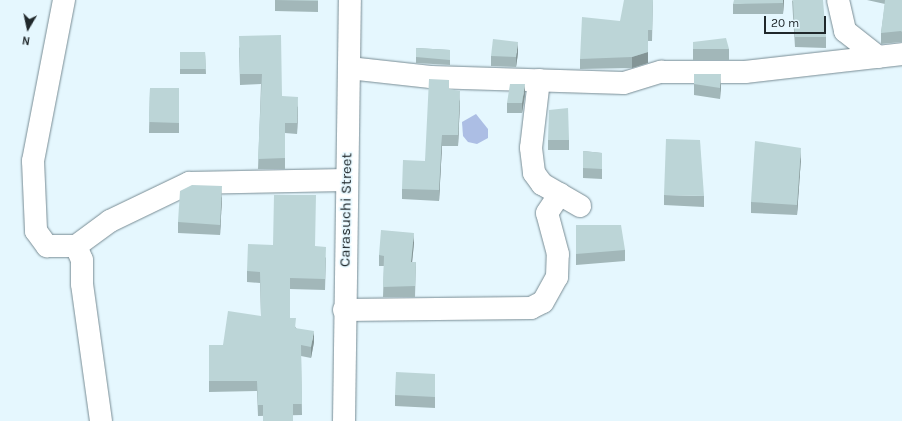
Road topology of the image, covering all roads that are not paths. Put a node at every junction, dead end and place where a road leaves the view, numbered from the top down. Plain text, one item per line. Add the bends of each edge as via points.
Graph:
1 (64, 0) edge
2 (350, 0) edge
3 (838, 0) edge
4 (902, 54) edge
5 (878, 57) junction
6 (349, 68) junction
7 (539, 80) junction
8 (346, 180) junction
9 (560, 194) junction
10 (580, 206) dead end
11 (76, 246) junction
12 (344, 310) junction
13 (101, 421) edge
14 (344, 421) edge

1 - 11 street via 33,161 36,231 47,246
2 - 6 street, Carasuchi Street
3 - 5 street via 845,31
4 - 5 street
5 - 7 street via 745,72 660,72 624,83
6 - 7 street via 431,77
6 - 8 street, Carasuchi Street
7 - 9 street via 532,163 542,184
8 - 11 street via 189,183 110,221
8 - 12 street, Carasuchi Street
9 - 10 street
9 - 12 street via 547,213 558,254 557,277 543,302 530,308
11 - 13 street via 82,260 82,284
12 - 14 street, Carasuchi Street

